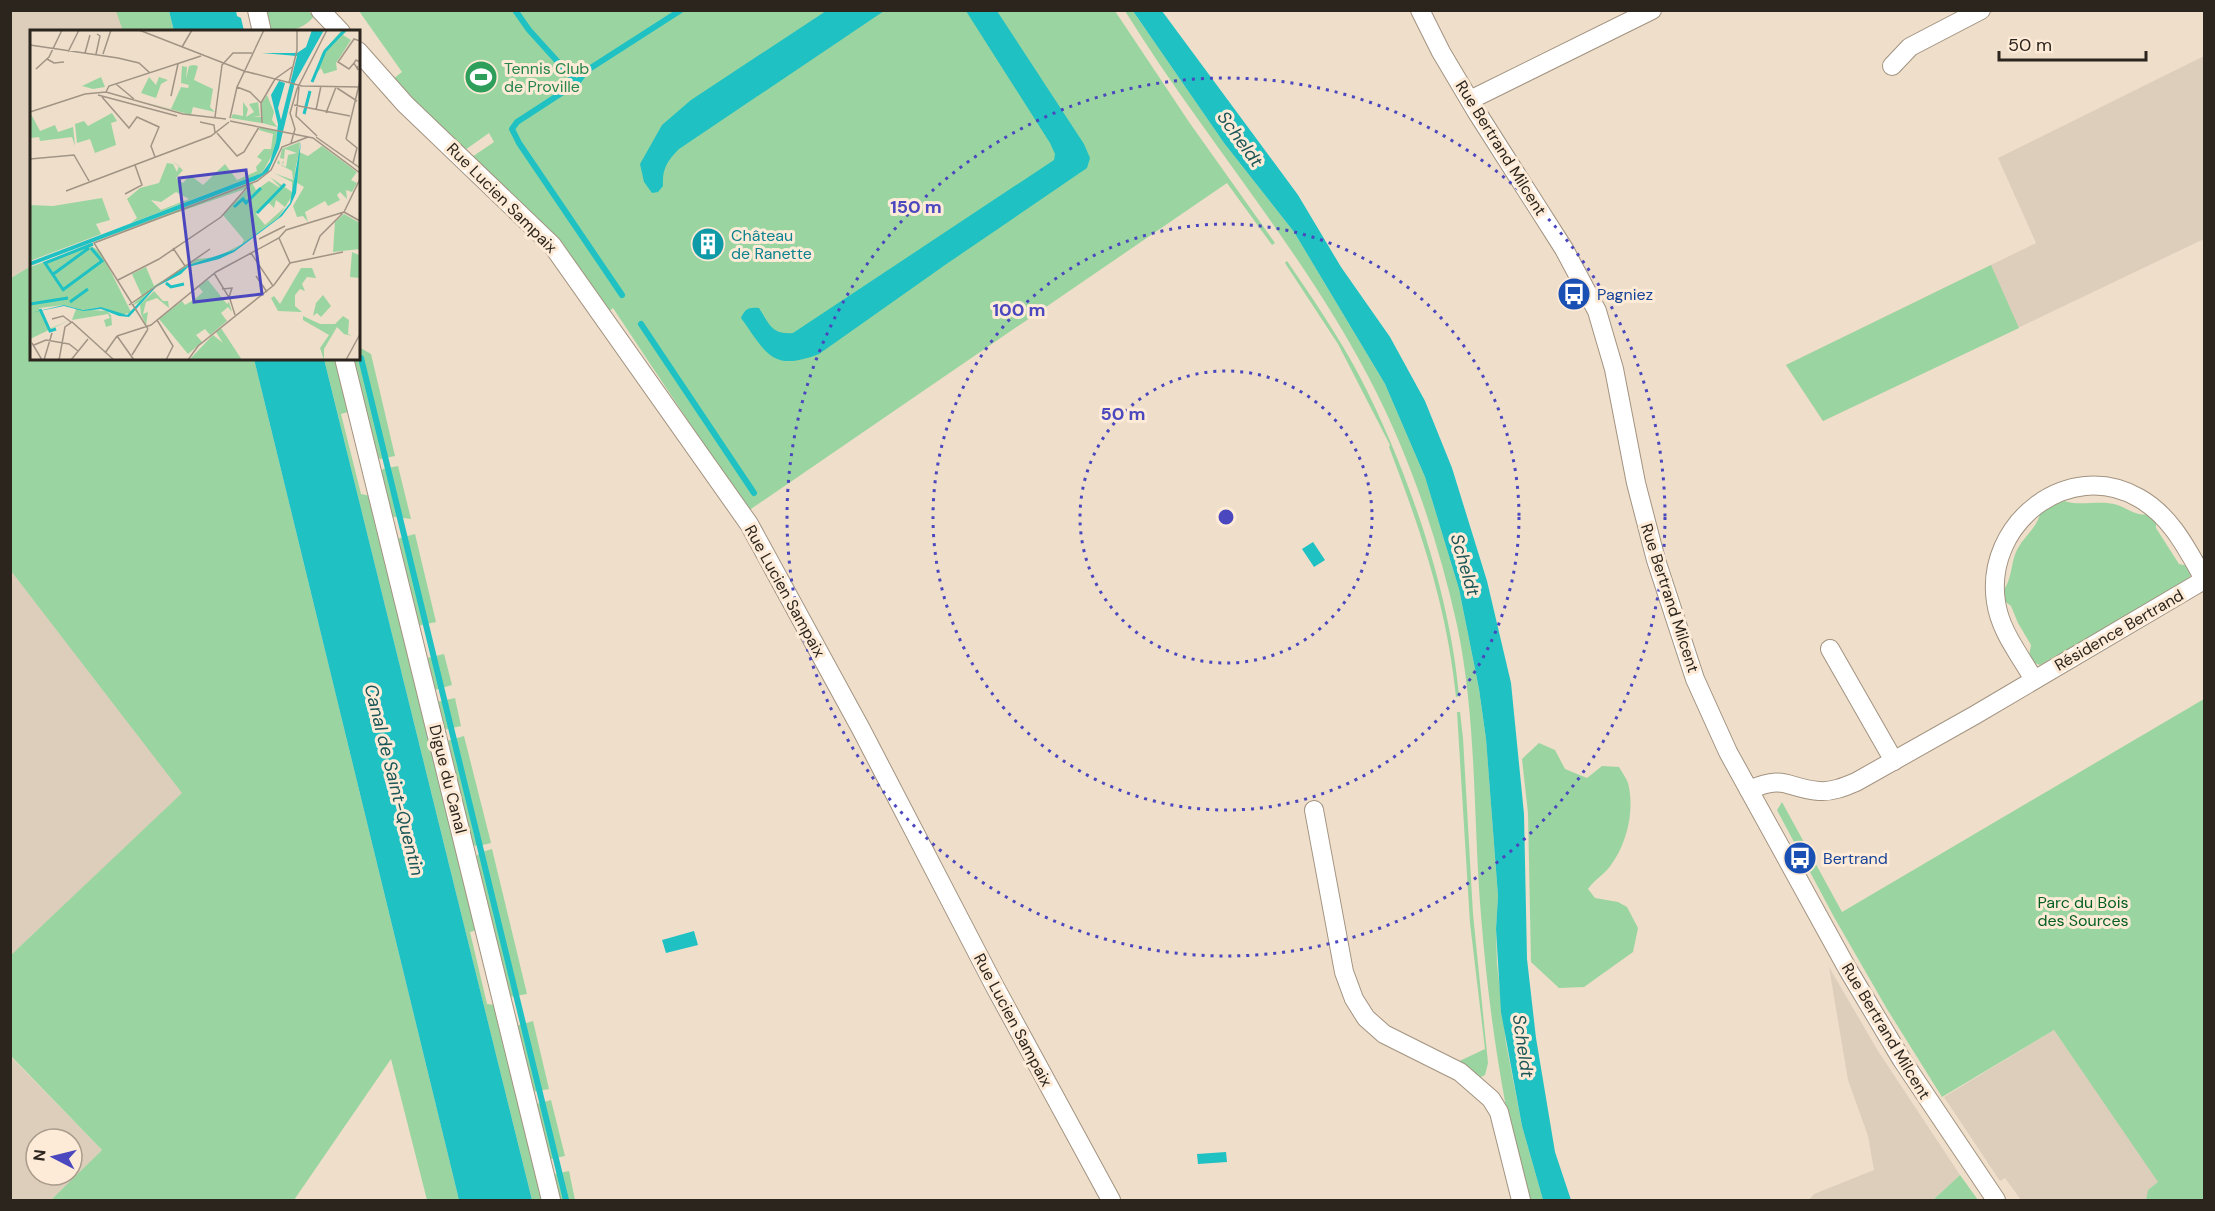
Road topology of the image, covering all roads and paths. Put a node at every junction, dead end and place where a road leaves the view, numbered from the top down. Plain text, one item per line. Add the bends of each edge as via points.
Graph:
1 (257, 10) edge
2 (320, 10) edge
3 (1420, 10) edge
4 (1652, 10) edge
5 (1981, 10) edge
6 (262, 30) edge
7 (339, 30) edge
8 (360, 53) edge
9 (1892, 66) dead end
10 (1470, 100) junction
11 (344, 360) edge
12 (2205, 580) edge
13 (1830, 649) dead end
14 (2034, 680) junction
15 (1894, 761) junction
16 (1749, 790) junction
17 (1314, 810) dead end
18 (551, 1200) edge
19 (1111, 1200) edge
20 (1521, 1200) edge
21 (1996, 1200) edge

1 - 6 street
2 - 7 street
3 - 10 street, Rue Bertrand Milcent
4 - 10 street
5 - 9 street via 1910,47
8 - 19 street, Rue Lucien Sampaix via 405,104 552,245 749,524
10 - 16 street, Rue Bertrand Milcent via 1564,249 1599,318 1614,369 1642,511 1664,586 1700,691
11 - 18 street, Digue du Canal
12 - 14 street, Résidence Bertrand
12 - 14 street, Résidence Bertrand via 2172,526 2134,495 2116,489 2085,487 2041,501 2022,517 2008,537 1998,559 1995,582 2003,628
13 - 15 street
14 - 15 street, Résidence Bertrand
15 - 16 street, Résidence Bertrand via 1856,782 1830,790 1779,782
16 - 21 street, Rue Bertrand Milcent via 1902,1060
17 - 20 street via 1344,972 1360,1010 1384,1034 1465,1076 1486,1094 1499,1112

